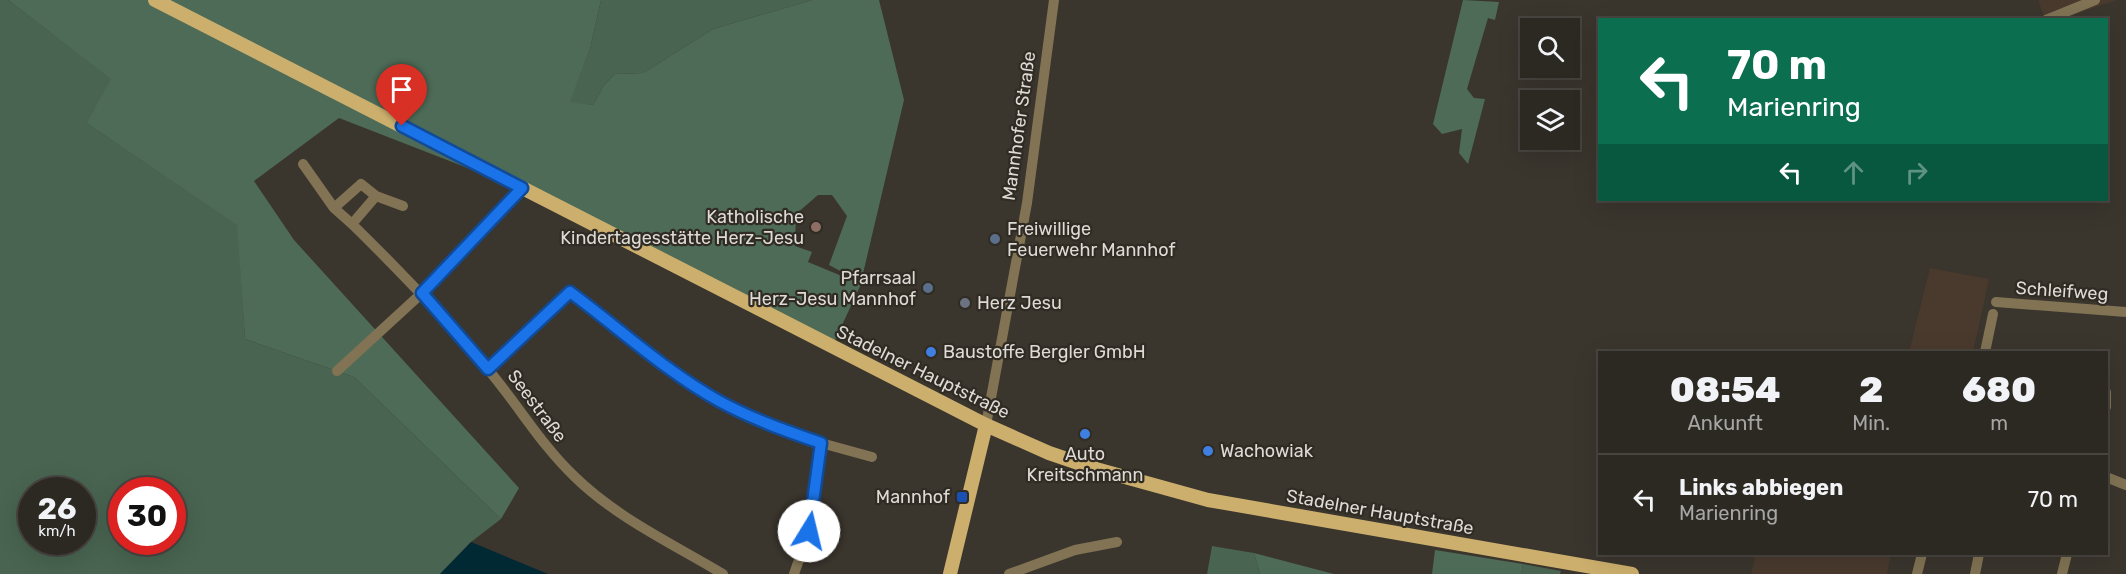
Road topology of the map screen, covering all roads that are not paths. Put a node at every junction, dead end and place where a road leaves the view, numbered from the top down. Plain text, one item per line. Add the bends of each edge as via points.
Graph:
1 (155, 0) edge
2 (1054, 0) edge
3 (2095, 0) edge
4 (2051, 18) edge
5 (303, 164) dead end
6 (522, 188) junction
7 (376, 196) junction
8 (403, 206) dead end
9 (334, 208) junction
10 (352, 224) junction
11 (422, 293) junction
12 (1996, 302) dead end
13 (2126, 312) edge
14 (1993, 314) dead end
15 (1985, 351) edge
16 (488, 369) junction
17 (336, 371) dead end
18 (986, 425) junction
19 (821, 443) junction
20 (872, 457) dead end
21 (2108, 478) edge
22 (2126, 485) edge
23 (1117, 542) dead end
24 (1922, 555) edge
25 (1980, 555) edge
26 (2067, 555) edge
27 (723, 574) edge
28 (794, 574) edge
29 (950, 574) edge
30 (1009, 574) edge
31 (1632, 574) edge
32 (1917, 574) edge
33 (1974, 574) edge
34 (2062, 574) edge

1 - 6 main road, Stadelner Hauptstraße
2 - 18 street, Mannhofer Straße via 1027,203
3 - 4 street
5 - 9 street, Seestraße
6 - 11 street
6 - 18 main road, Stadelner Hauptstraße
7 - 8 street
7 - 9 street via 362,184
7 - 10 street
9 - 10 street, Seestraße
10 - 11 street, Seestraße
11 - 16 street, Seestraße
11 - 17 street
12 - 13 street, Schleifweg
14 - 15 street
16 - 19 street via 570,292 717,400 775,428
16 - 27 street, Seestraße via 554,456 598,498
18 - 29 main road, Mannhofer Straße
18 - 31 main road, Stadelner Hauptstraße via 1096,469 1208,500
19 - 20 street
19 - 28 street via 809,531
21 - 22 street
23 - 30 street via 1075,550
24 - 32 street
25 - 33 street
26 - 34 street

